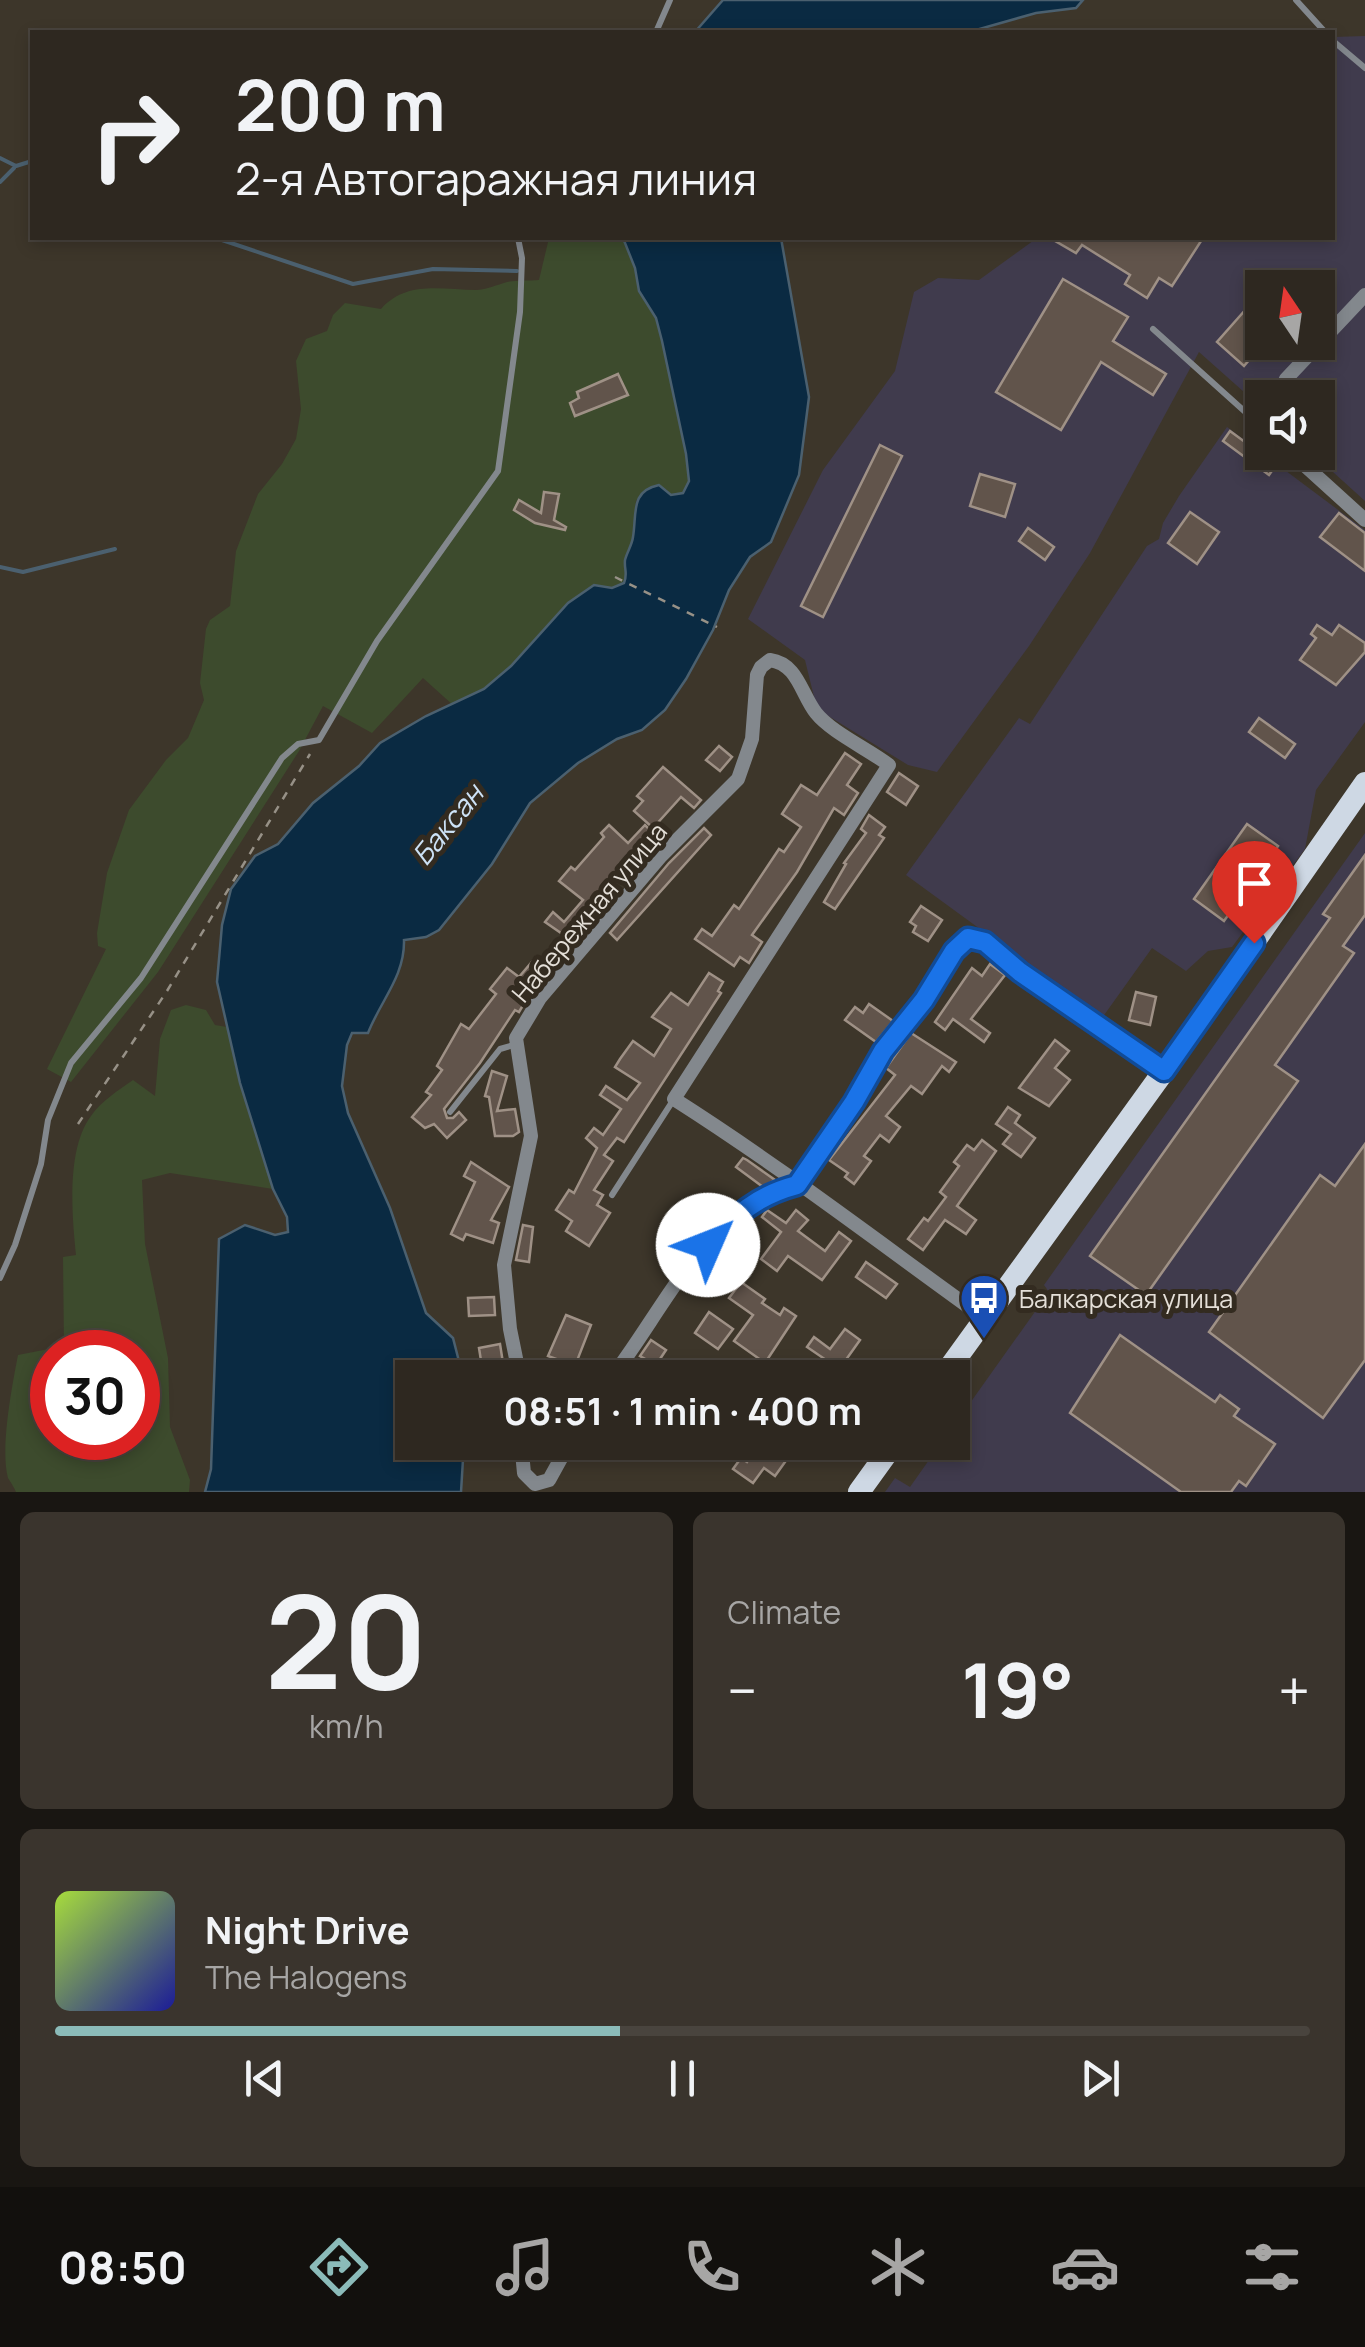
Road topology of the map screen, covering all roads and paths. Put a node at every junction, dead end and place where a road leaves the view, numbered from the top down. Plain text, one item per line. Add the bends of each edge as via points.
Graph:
1 (670, 0) edge
2 (1296, 0) edge
3 (657, 30) edge
4 (1323, 30) edge
5 (1335, 43) edge
6 (1365, 68) edge
7 (518, 240) edge
8 (1365, 294) edge
9 (1153, 329) dead end
10 (1286, 380) edge
11 (1245, 413) edge
12 (1310, 470) edge
13 (1365, 520) edge
14 (615, 577) dead end
15 (717, 627) dead end
16 (318, 740) junction
17 (1365, 782) edge
18 (517, 1044) junction
19 (1164, 1071) junction
20 (674, 1099) junction
21 (450, 1112) dead end
22 (78, 1124) dead end
23 (797, 1185) junction
24 (612, 1195) dead end
25 (0, 1278) edge
26 (984, 1318) junction
27 (517, 1360) edge
28 (623, 1360) edge
29 (955, 1360) edge
30 (523, 1460) edge
31 (560, 1460) edge
32 (882, 1460) edge
33 (860, 1492) edge

1 - 3 lane
2 - 4 lane
5 - 6 lane
7 - 16 lane via 520,312 498,471 377,640
8 - 10 street
9 - 11 lane
12 - 13 street
14 - 15 path
16 - 22 path
16 - 25 lane via 298,744 282,758 142,978 71,1063
17 - 19 main road
18 - 20 street, Набережная улица via 540,998 660,856 738,779 750,751 757,675 770,660 784,664 821,719 889,765
18 - 21 lane via 500,1049
18 - 27 street via 531,1136 504,1265
19 - 23 street via 985,942 968,938 883,1051
19 - 26 main road
20 - 23 street
20 - 24 lane
23 - 26 street
23 - 28 street via 755,1200 708,1245
26 - 29 main road
30 - 31 street via 535,1484 549,1480
32 - 33 main road

